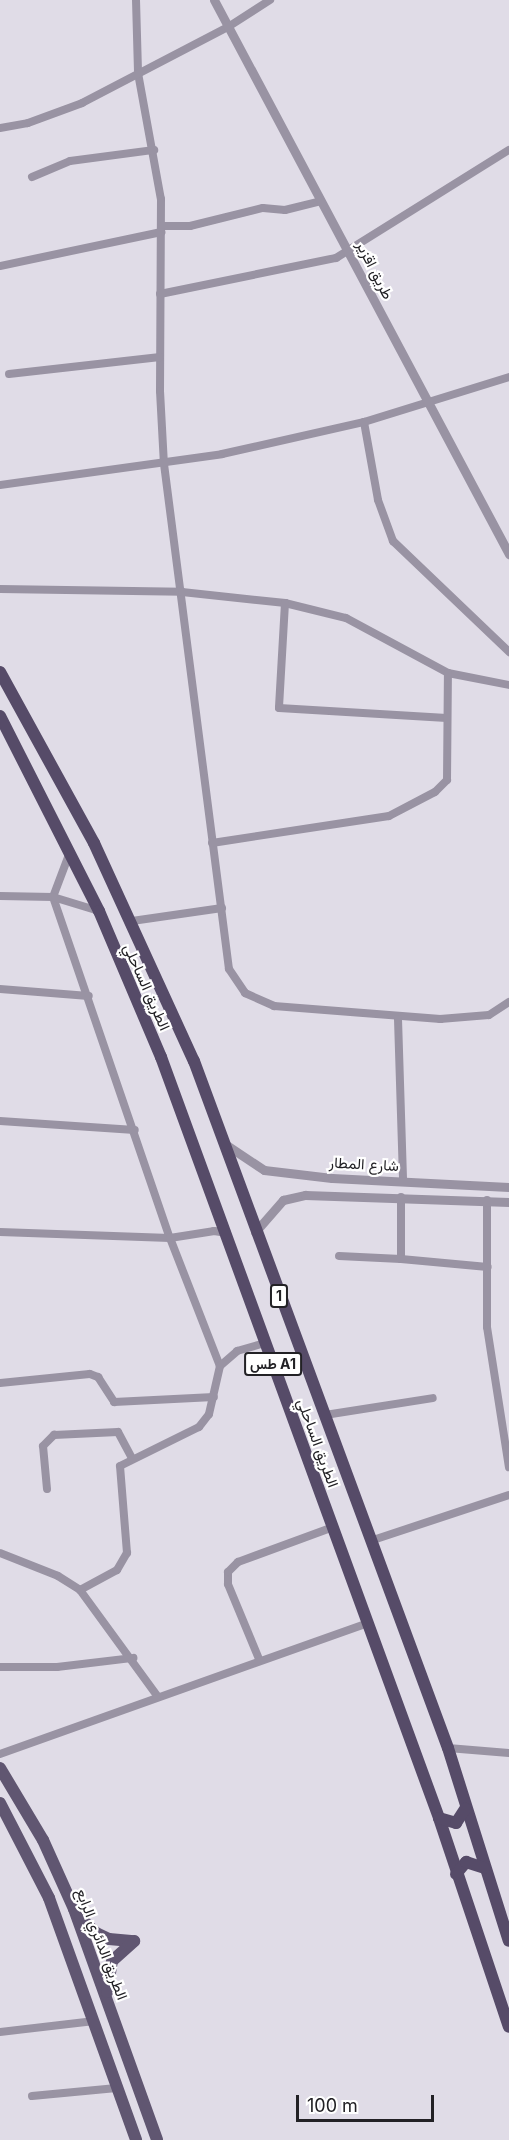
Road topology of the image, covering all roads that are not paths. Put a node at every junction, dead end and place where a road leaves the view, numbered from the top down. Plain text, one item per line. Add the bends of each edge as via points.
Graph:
1 (136, 0) edge
2 (214, 0) edge
3 (270, 0) edge
4 (228, 27) junction
5 (138, 73) junction
6 (0, 128) edge
7 (154, 150) junction
8 (509, 150) edge
9 (32, 177) dead end
10 (321, 201) junction
11 (161, 229) junction
12 (348, 250) junction
13 (0, 266) edge
14 (160, 294) junction
15 (160, 357) junction
16 (9, 374) dead end
17 (509, 378) edge
18 (427, 403) junction
19 (364, 422) junction
20 (164, 464) junction
21 (0, 485) edge
22 (509, 554) edge
23 (0, 589) edge
24 (182, 592) junction
25 (285, 603) junction
26 (509, 652) edge
27 (0, 672) edge
28 (448, 673) junction
29 (509, 685) edge
30 (0, 716) edge
31 (447, 718) junction
32 (212, 843) junction
33 (70, 852) junction
34 (0, 896) edge
35 (53, 897) junction
36 (222, 908) junction
37 (99, 911) junction
38 (132, 921) junction
39 (0, 989) edge
40 (89, 996) junction
41 (509, 1002) edge
42 (398, 1018) junction
43 (0, 1121) edge
44 (135, 1130) junction
45 (225, 1144) junction
46 (332, 1178) junction
47 (403, 1181) junction
48 (509, 1187) edge
49 (332, 1196) junction
50 (401, 1197) junction
51 (488, 1200) junction
52 (509, 1202) edge
53 (0, 1232) edge
54 (229, 1233) junction
55 (255, 1233) junction
56 (170, 1238) junction
57 (339, 1256) dead end
58 (401, 1258) junction
59 (488, 1267) junction
60 (265, 1343) junction
61 (220, 1366) junction
62 (0, 1383) edge
63 (214, 1397) junction
64 (433, 1398) dead end
65 (325, 1415) junction
66 (132, 1458) junction
67 (509, 1467) edge
68 (47, 1489) dead end
69 (509, 1495) edge
70 (333, 1527) junction
71 (370, 1541) junction
72 (0, 1553) edge
73 (80, 1590) junction
74 (367, 1623) junction
75 (133, 1658) junction
76 (259, 1659) junction
77 (0, 1667) edge
78 (158, 1696) junction
79 (448, 1748) junction
80 (509, 1753) edge
81 (0, 1754) edge
82 (0, 1768) edge
83 (0, 1803) edge
84 (465, 1809) junction
85 (439, 1818) junction
86 (484, 1868) junction
87 (456, 1874) junction
88 (74, 1909) junction
89 (509, 1941) edge
90 (108, 2002) junction
91 (94, 2021) junction
92 (509, 2027) edge
93 (0, 2032) edge
94 (117, 2088) junction
95 (32, 2096) dead end
96 (136, 2140) edge
97 (157, 2140) edge

1 - 5 street
2 - 4 street, طريق اقزير
3 - 4 street
4 - 5 street
4 - 10 street, طريق اقزير
5 - 6 street via 53,115
5 - 7 street
7 - 9 street via 70,161
7 - 11 street
8 - 12 street
10 - 11 street via 285,210 263,208
10 - 12 street, طريق اقزير
11 - 13 street
11 - 14 street
12 - 14 street via 308,267
12 - 18 street, طريق اقزير
14 - 15 street
15 - 16 street
15 - 20 street
17 - 18 street
18 - 19 street
18 - 22 street, طريق اقزير
19 - 20 street
19 - 26 street via 378,500 393,541
20 - 21 street
20 - 24 street
23 - 24 street
24 - 25 street
24 - 32 street
25 - 28 street via 346,618
25 - 31 street via 279,708
27 - 38 highway, الطريق الساحلي / 1
28 - 29 street
28 - 31 street
30 - 33 highway, الطريق الساحلي / طس A1
31 - 32 street via 447,780 418,804 389,816
32 - 36 street
33 - 35 street
33 - 37 highway, الطريق الساحلي / طس A1
34 - 35 street
35 - 37 street
35 - 40 street
36 - 38 street
36 - 42 street via 229,969 245,993 274,1006
37 - 54 highway, الطريق الساحلي / طس A1
38 - 45 highway, الطريق الساحلي / 1 via 171,1004
39 - 40 street
40 - 44 street
41 - 42 street via 489,1015 469,1019
42 - 47 street
43 - 44 street
44 - 56 street
45 - 46 street, شارع المطار via 264,1170
45 - 55 highway, الطريق الساحلي / 1
46 - 47 street, شارع المطار
46 - 49 street
47 - 48 street, شارع المطار
49 - 50 street, شارع المطار
49 - 55 street, شارع المطار via 305,1195 284,1200
50 - 51 street, شارع المطار
50 - 58 street
51 - 52 street, شارع المطار
51 - 59 street
53 - 56 street
54 - 56 street via 214,1231
54 - 60 highway, الطريق الساحلي / طس A1
55 - 65 highway, الطريق الساحلي / 1
56 - 61 street
57 - 58 street
58 - 59 street
59 - 67 street via 487,1327
60 - 61 street via 237,1351
60 - 70 highway, الطريق الساحلي / طس A1
61 - 63 street
62 - 63 street via 90,1374 98,1377 116,1402
63 - 66 street via 199,1427
64 - 65 street
65 - 71 highway, الطريق الساحلي / 1
66 - 68 street via 118,1432 54,1435 43,1446
66 - 73 street via 120,1467 118,1476 129,1542 124,1562 105,1579
69 - 71 street
70 - 74 highway, الطريق الساحلي / طس A1
70 - 76 street via 238,1562 228,1572 228,1584
71 - 79 highway, الطريق الساحلي / 1
72 - 73 street via 58,1576
73 - 75 street
74 - 76 street
74 - 85 highway, الطريق الساحلي / طس A1
75 - 77 street via 57,1668
75 - 78 street
76 - 78 street
78 - 81 street
79 - 80 street
79 - 84 highway, الطريق الساحلي / 1
82 - 88 main road, الطريق الدائري الرابع via 43,1840
83 - 91 main road via 38,1872
84 - 85 highway via 456,1823 445,1823
84 - 86 highway, الطريق الساحلي / 1
85 - 87 highway, الطريق الساحلي / طس A1
86 - 87 highway via 466,1862
86 - 89 highway, الطريق الساحلي / 1
87 - 92 highway, الطريق الساحلي / طس A1
88 - 90 main road, الطريق الدائري الرابع
88 - 90 main road via 96,1933 109,1939 134,1941 112,1962 106,1983
90 - 97 main road, الطريق الدائري الرابع
91 - 93 street
91 - 94 main road
94 - 95 street
94 - 96 main road

